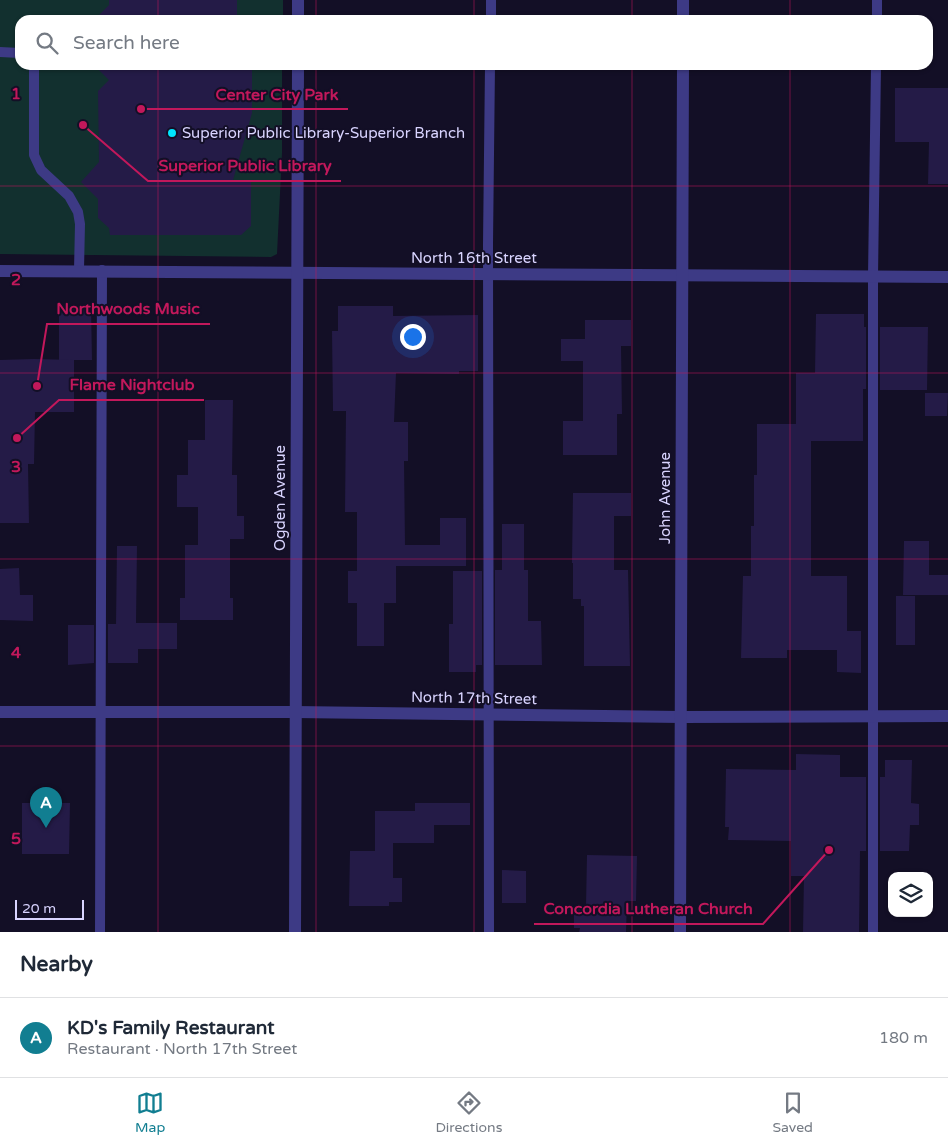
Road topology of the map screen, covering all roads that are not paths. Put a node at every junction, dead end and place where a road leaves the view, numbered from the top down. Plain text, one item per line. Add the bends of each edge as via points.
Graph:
1 (298, 0) edge
2 (491, 0) edge
3 (683, 0) edge
4 (877, 0) edge
5 (298, 15) edge
6 (491, 15) edge
7 (683, 15) edge
8 (877, 15) edge
9 (0, 52) edge
10 (15, 53) edge
11 (34, 70) edge
12 (298, 70) edge
13 (490, 70) edge
14 (683, 70) edge
15 (876, 70) edge
16 (79, 270) junction
17 (102, 270) junction
18 (0, 271) edge
19 (298, 273) junction
20 (488, 274) junction
21 (682, 274) junction
22 (873, 276) junction
23 (948, 277) edge
24 (0, 712) edge
25 (101, 712) junction
26 (295, 712) junction
27 (489, 714) junction
28 (873, 716) junction
29 (948, 716) edge
30 (681, 717) junction
31 (100, 932) edge
32 (295, 932) edge
33 (489, 932) edge
34 (680, 932) edge
35 (873, 932) edge

1 - 5 street
2 - 6 lane
3 - 7 street
4 - 8 lane
9 - 10 lane
11 - 16 lane via 34,155 42,170 69,196 78,212
12 - 19 street, Ogden Avenue
13 - 20 lane
14 - 21 street, John Avenue
15 - 22 lane
16 - 17 street, North 16th Street
16 - 18 street, North 16th Street
17 - 19 street, North 16th Street
17 - 25 lane
19 - 20 street, North 16th Street
19 - 26 street, Ogden Avenue
20 - 21 street, North 16th Street
20 - 27 lane
21 - 22 street, North 16th Street
21 - 30 street, John Avenue
22 - 23 street, North 16th Street
22 - 28 lane
24 - 25 street, North 17th Street
25 - 26 street, North 17th Street
25 - 31 lane
26 - 27 street, North 17th Street
26 - 32 street, Ogden Avenue
27 - 30 street, North 17th Street
27 - 33 lane
28 - 29 street, North 17th Street
28 - 30 street, North 17th Street
28 - 35 lane
30 - 34 street, John Avenue

